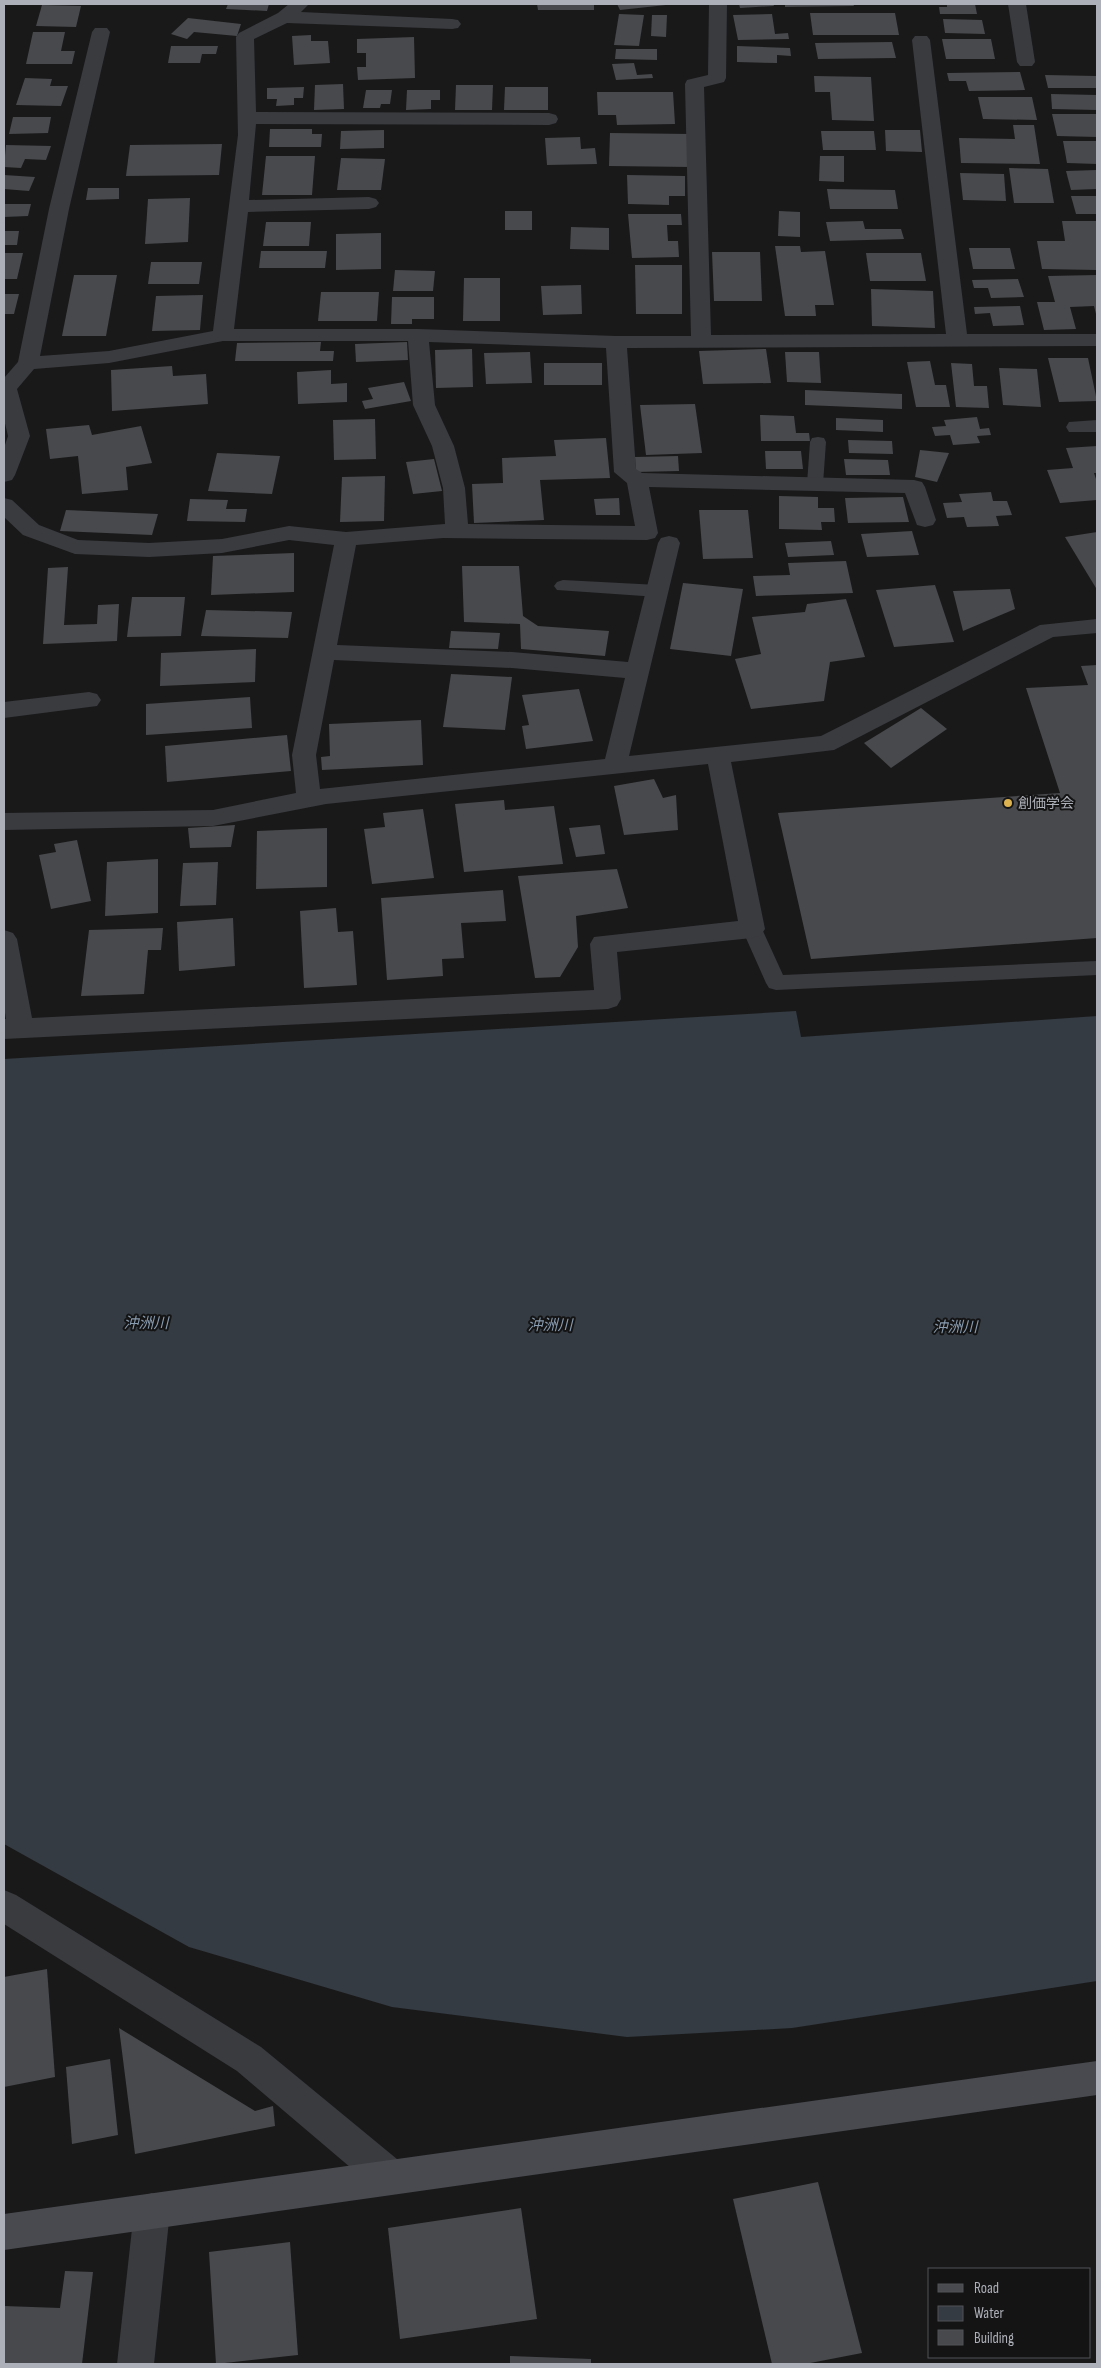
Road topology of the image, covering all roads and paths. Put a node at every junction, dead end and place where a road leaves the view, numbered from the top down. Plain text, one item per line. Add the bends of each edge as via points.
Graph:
1 (300, 4) edge
2 (718, 4) edge
3 (1017, 4) edge
4 (284, 16) junction
5 (452, 24) dead end
6 (101, 32) dead end
7 (921, 40) dead end
8 (1026, 62) dead end
9 (246, 118) junction
10 (549, 119) dead end
11 (369, 203) dead end
12 (238, 206) junction
13 (223, 335) junction
14 (418, 336) junction
15 (957, 338) junction
16 (1097, 340) edge
17 (701, 341) junction
18 (616, 342) junction
19 (28, 363) junction
20 (5, 388) edge
21 (818, 442) dead end
22 (4, 475) edge
23 (637, 480) junction
24 (816, 484) junction
25 (4, 504) edge
26 (925, 520) dead end
27 (457, 532) junction
28 (346, 539) junction
29 (669, 543) dead end
30 (563, 586) dead end
31 (658, 591) junction
32 (1097, 626) edge
33 (325, 652) junction
34 (638, 672) junction
35 (89, 700) dead end
36 (4, 710) edge
37 (718, 755) junction
38 (615, 766) junction
39 (308, 799) junction
40 (4, 822) edge
41 (752, 929) junction
42 (4, 939) edge
43 (1097, 968) edge
44 (12, 1028) edge
45 (4, 1906) edge
46 (1097, 2078) edge
47 (390, 2177) junction
48 (152, 2211) junction
49 (4, 2232) edge
50 (135, 2364) edge

1 - 4 street
2 - 17 street via 717,78 694,84
3 - 8 street
4 - 5 street
4 - 9 street via 245,37
6 - 19 street
7 - 15 street
9 - 10 street
9 - 12 street via 247,135
11 - 12 street
12 - 13 street
13 - 14 street
13 - 19 street via 109,358
14 - 18 street
14 - 27 street via 424,405 445,454 454,488
15 - 16 street
15 - 17 street
17 - 18 street
18 - 23 street via 624,472
19 - 20 street
20 - 22 street via 18,436
21 - 24 lane
23 - 24 street
23 - 27 street via 647,533
24 - 26 street via 914,487
25 - 28 street via 31,530 75,547 149,550 222,546 290,533
27 - 28 street
28 - 33 street
29 - 31 street
30 - 31 lane
31 - 34 street
32 - 37 street via 1048,630 826,744
33 - 34 street via 512,660
33 - 39 street via 304,755
34 - 38 street
35 - 36 street
37 - 38 street
37 - 41 street
38 - 39 street
39 - 40 street via 213,818
41 - 43 lane via 776,982
41 - 44 street via 603,944 608,999
42 - 44 street
45 - 47 street via 249,2059
46 - 47 street
47 - 48 street
48 - 49 street
48 - 50 street

